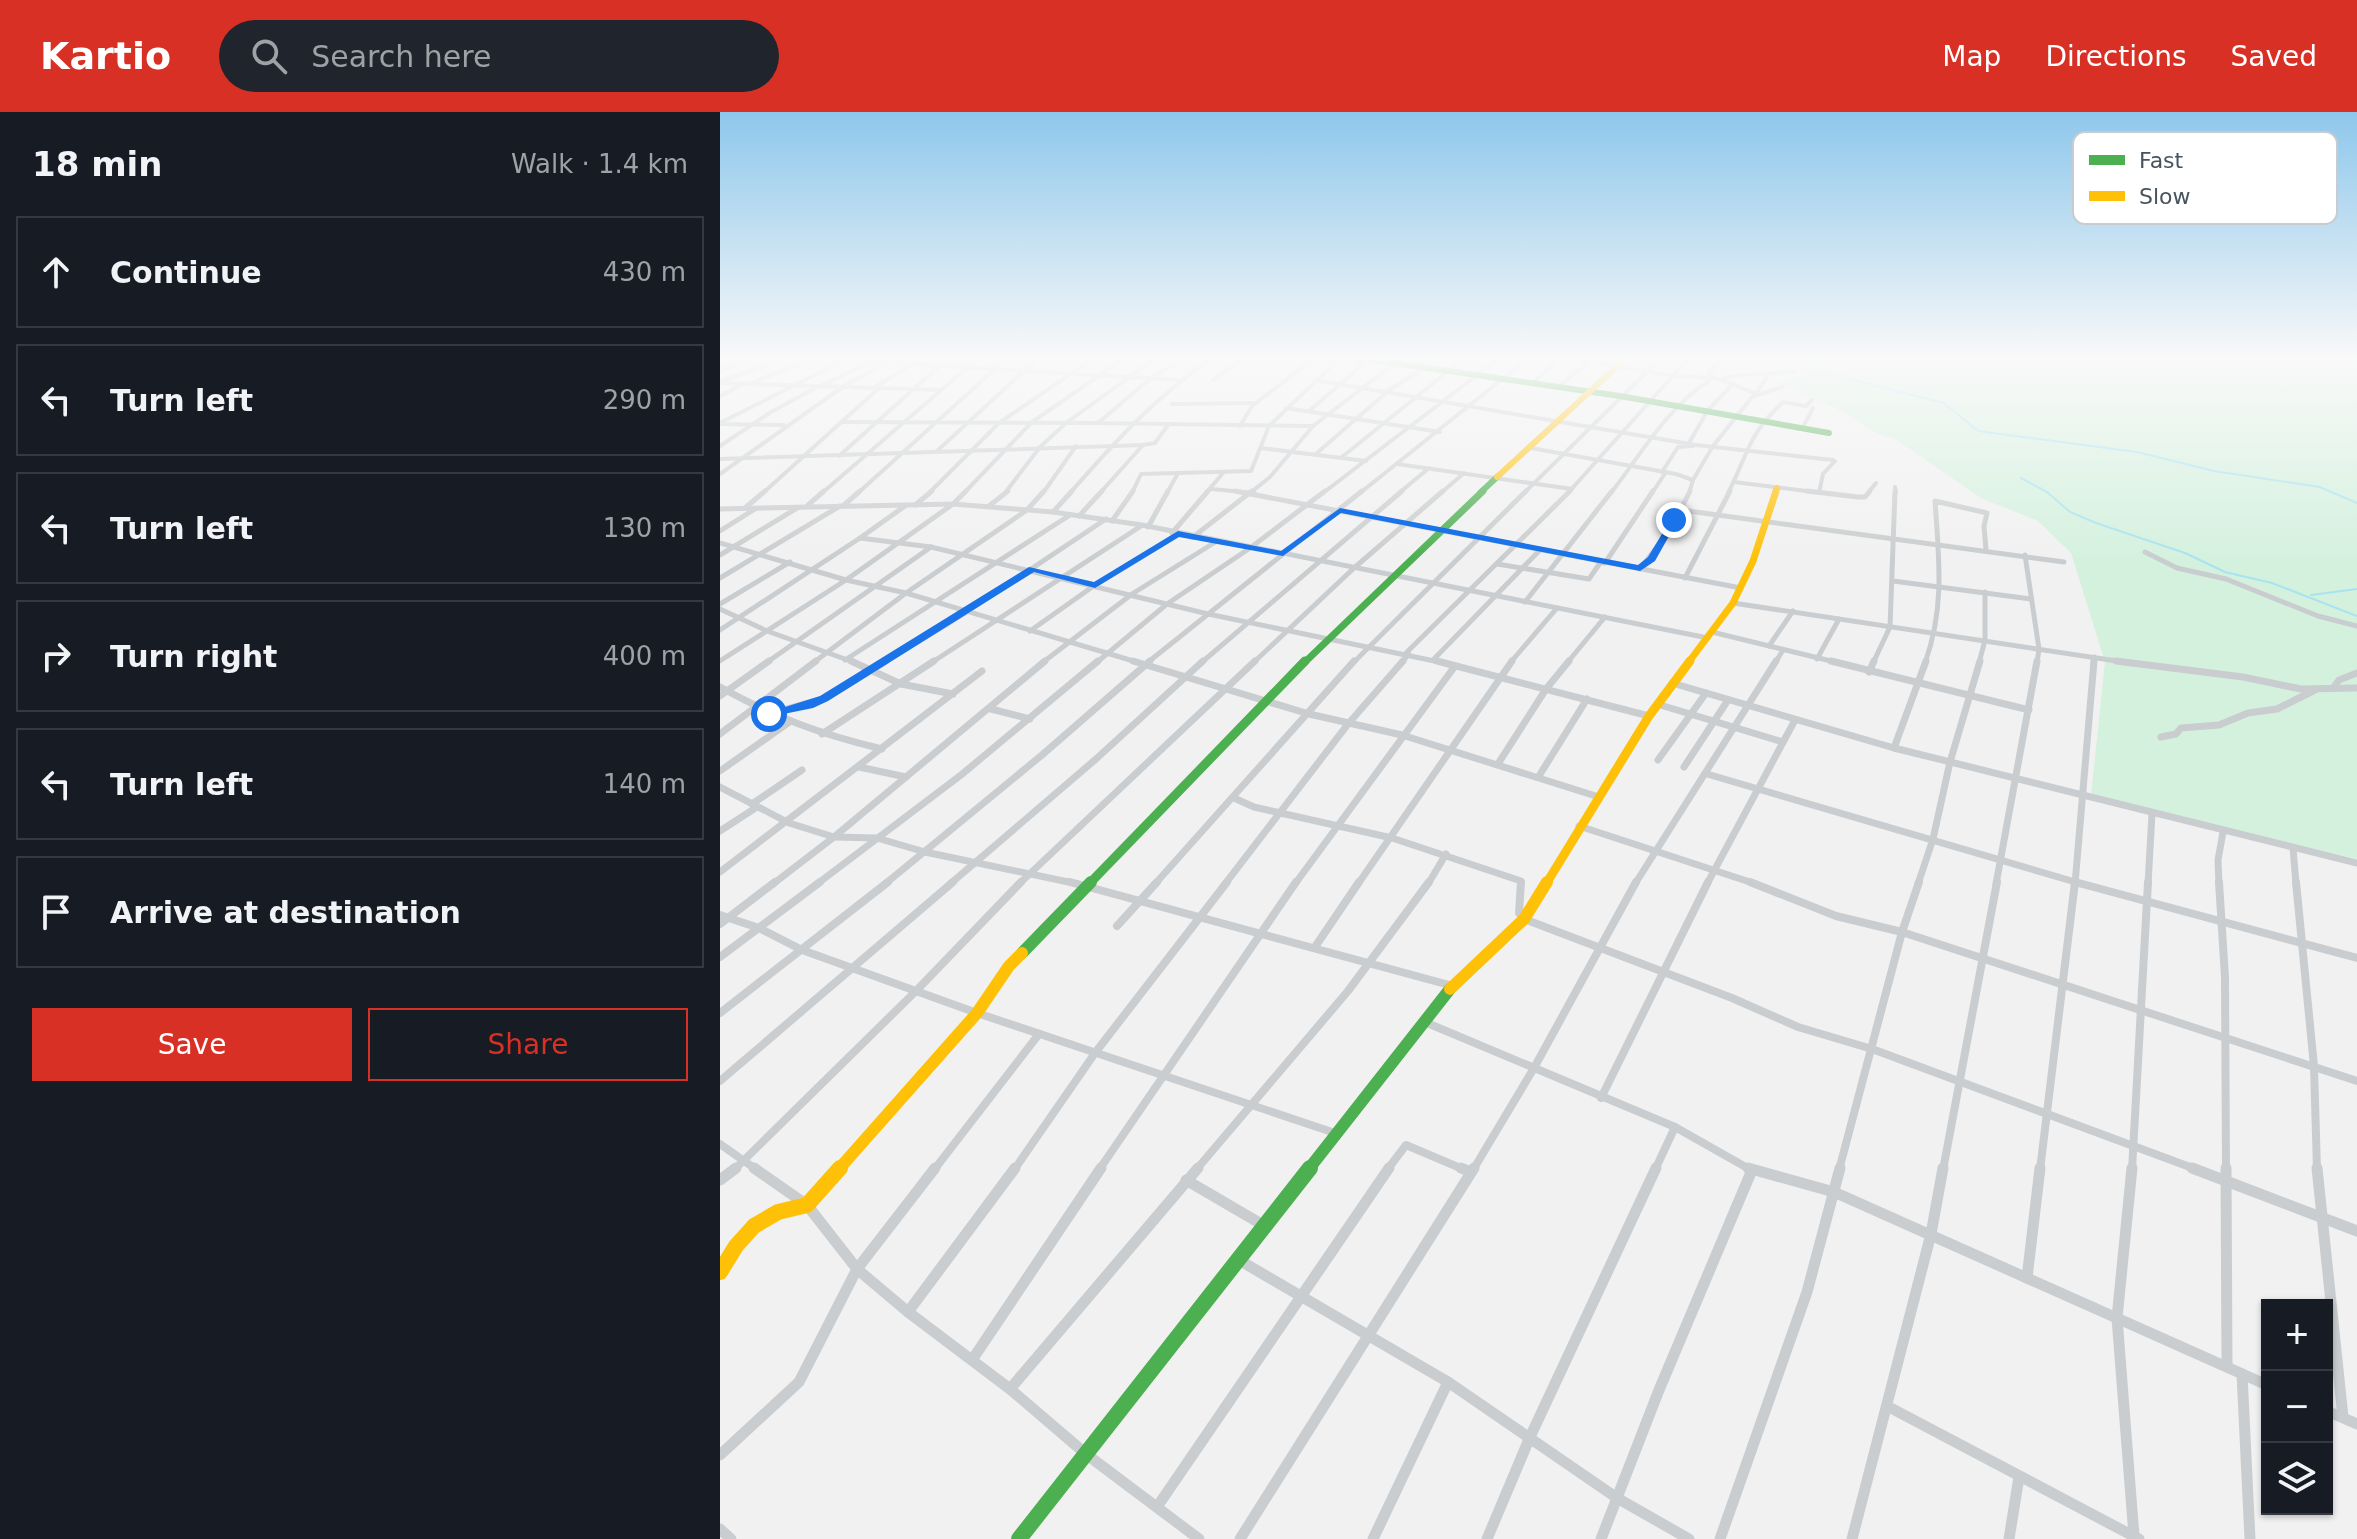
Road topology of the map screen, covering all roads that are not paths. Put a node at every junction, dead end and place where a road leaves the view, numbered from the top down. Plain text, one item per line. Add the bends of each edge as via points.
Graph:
1 (1269, 426) edge
2 (1313, 426) edge
3 (1410, 426) edge
4 (747, 427) edge
5 (784, 427) edge
6 (838, 427) edge
7 (869, 427) edge
8 (899, 427) edge
9 (929, 427) edge
10 (964, 427) edge
11 (996, 427) edge
12 (1028, 427) edge
13 (1062, 427) edge
14 (1129, 427) edge
15 (1167, 427) edge
16 (1346, 427) edge
17 (1379, 427) edge
18 (1413, 427) edge
19 (1446, 427) edge
20 (1555, 427) edge
21 (1582, 427) edge
22 (1628, 427) edge
23 (1663, 427) edge
24 (1697, 427) edge
25 (1728, 427) edge
26 (1759, 427) edge
27 (1786, 427) edge
28 (1589, 428) junction
29 (1802, 429) joint
30 (1440, 432) junction
31 (1829, 433) dead end
32 (1621, 434) junction
33 (1654, 438) junction
34 (1689, 443) junction
35 (1114, 445) junction
36 (1143, 445) junction
37 (1696, 445) junction
38 (720, 446) edge
39 (1076, 446) junction
40 (1713, 446) junction
41 (1040, 447) junction
42 (1009, 448) junction
43 (1261, 448) junction
44 (1531, 448) junction
45 (973, 450) junction
46 (1290, 450) junction
47 (1745, 450) junction
48 (937, 451) junction
49 (903, 453) junction
50 (1317, 453) junction
51 (1564, 453) junction
52 (870, 454) junction
53 (839, 456) junction
54 (805, 457) junction
55 (1342, 457) junction
56 (720, 459) edge
57 (739, 459) junction
58 (1366, 461) junction
59 (1598, 461) junction
60 (1397, 464) dead end
61 (1632, 467) junction
62 (1429, 468) junction
63 (1664, 472) junction
64 (1178, 473) junction
65 (1223, 473) junction
66 (1464, 473) junction
67 (720, 474) edge
68 (1498, 477) junction
69 (1693, 480) junction
70 (1734, 482) junction
71 (1534, 483) junction
72 (1876, 483) dead end
73 (1895, 487) dead end
74 (1777, 488) junction
75 (1211, 489) junction
76 (1572, 489) junction
77 (1251, 493) junction
78 (1819, 493) junction
79 (907, 504) junction
80 (953, 504) junction
81 (1308, 504) junction
82 (843, 505) junction
83 (915, 505) junction
84 (989, 506) junction
85 (798, 507) junction
86 (806, 507) junction
87 (745, 508) junction
88 (720, 509) edge
89 (755, 509) junction
90 (1027, 510) junction
91 (1340, 510) junction
92 (1681, 510) junction
93 (1053, 512) junction
94 (1070, 515) junction
95 (1717, 515) junction
96 (1079, 516) junction
97 (1372, 517) junction
98 (1109, 520) junction
99 (1766, 522) junction
100 (1406, 524) junction
101 (1145, 526) junction
102 (1439, 530) junction
103 (720, 531) edge
104 (1175, 533) junction
105 (1193, 537) junction
106 (860, 538) junction
107 (1475, 538) junction
108 (1894, 538) junction
109 (1217, 541) junction
110 (720, 543) edge
111 (898, 544) junction
112 (1939, 544) junction
113 (1514, 546) junction
114 (735, 547) junction
115 (931, 547) junction
116 (1250, 548) junction
117 (1986, 550) junction
118 (1539, 551) junction
119 (2145, 552) dead end
120 (763, 554) junction
121 (1283, 554) junction
122 (720, 555) edge
123 (962, 555) junction
124 (1563, 555) junction
125 (2025, 555) junction
126 (1318, 560) junction
127 (790, 562) junction
128 (997, 562) junction
129 (2064, 562) dead end
130 (1605, 563) junction
131 (1497, 564) junction
132 (1354, 568) junction
133 (1524, 568) junction
134 (815, 569) junction
135 (1032, 569) junction
136 (1640, 569) junction
137 (1549, 573) junction
138 (1392, 575) junction
139 (1061, 577) junction
140 (720, 578) edge
141 (1685, 578) junction
142 (846, 580) junction
143 (1893, 581) junction
144 (1429, 583) junction
145 (876, 585) junction
146 (1095, 585) junction
147 (1941, 586) junction
148 (1741, 588) junction
149 (1468, 590) junction
150 (1985, 592) junction
151 (906, 593) junction
152 (1132, 594) junction
153 (1498, 596) junction
154 (2031, 599) junction
155 (1525, 602) junction
156 (1733, 603) junction
157 (934, 604) junction
158 (1167, 604) junction
159 (720, 606) edge
160 (1557, 608) junction
161 (1793, 611) junction
162 (965, 613) junction
163 (1208, 614) junction
164 (1605, 617) junction
165 (740, 618) junction
166 (1839, 619) junction
167 (996, 621) junction
168 (1247, 621) junction
169 (2357, 626) edge
170 (1890, 627) junction
171 (720, 630) edge
172 (1289, 630) junction
173 (767, 631) junction
174 (1030, 631) junction
175 (1936, 633) junction
176 (1710, 635) junction
177 (1328, 638) junction
178 (797, 640) junction
179 (1985, 640) junction
180 (1069, 641) junction
181 (1368, 646) junction
182 (1769, 646) junction
183 (2039, 649) junction
184 (1783, 650) junction
185 (829, 651) junction
186 (1106, 653) junction
187 (1407, 653) junction
188 (2094, 657) junction
189 (1817, 659) junction
190 (845, 660) junction
191 (1433, 660) junction
192 (720, 661) edge
193 (1146, 664) junction
194 (1455, 666) junction
195 (868, 670) junction
196 (982, 671) dead end
197 (1869, 672) junction
198 (2357, 673) edge
199 (1187, 676) junction
200 (1498, 677) junction
201 (1672, 683) junction
202 (1917, 683) junction
203 (901, 684) junction
204 (2334, 687) junction
205 (1225, 688) junction
206 (2357, 688) edge
207 (724, 689) edge
208 (1546, 689) junction
209 (2315, 690) junction
210 (1706, 693) junction
211 (953, 694) junction
212 (720, 696) edge
213 (1971, 696) junction
214 (1587, 699) junction
215 (1267, 700) junction
216 (1728, 700) junction
217 (1657, 704) junction
218 (1749, 706) junction
219 (757, 708) junction
220 (991, 709) junction
221 (2029, 710) junction
222 (769, 714) junction
223 (1309, 714) junction
224 (1691, 714) junction
225 (1649, 716) junction
226 (1030, 719) junction
227 (1795, 720) junction
228 (791, 721) junction
229 (1714, 721) junction
230 (1348, 724) junction
231 (1735, 728) junction
232 (720, 734) edge
233 (822, 734) junction
234 (1402, 735) junction
235 (2161, 737) dead end
236 (1783, 742) junction
237 (1894, 748) junction
238 (882, 749) junction
239 (1450, 750) junction
240 (1658, 760) dead end
241 (1950, 762) junction
242 (1498, 764) junction
243 (859, 767) junction
244 (1684, 767) dead end
245 (802, 770) dead end
246 (720, 771) edge
247 (1707, 774) junction
248 (1539, 776) junction
249 (906, 777) junction
250 (2014, 777) junction
251 (720, 788) edge
252 (1758, 788) junction
253 (2081, 795) junction
254 (1599, 797) junction
255 (1234, 798) junction
256 (754, 805) junction
257 (1280, 812) junction
258 (2152, 814) junction
259 (789, 823) junction
260 (1337, 825) junction
261 (1579, 826) junction
262 (720, 831) edge
263 (2223, 832) junction
264 (834, 837) junction
265 (877, 838) junction
266 (1392, 838) junction
267 (1933, 839) junction
268 (2293, 848) junction
269 (1653, 851) junction
270 (925, 852) junction
271 (1446, 854) junction
272 (1999, 861) junction
273 (973, 862) junction
274 (2357, 863) edge
275 (1714, 870) junction
276 (720, 872) edge
277 (1030, 872) junction
278 (2075, 881) junction
279 (1085, 887) junction
280 (1143, 900) junction
281 (2149, 901) junction
282 (1200, 915) junction
283 (722, 919) edge
284 (1524, 919) junction
285 (2223, 921) junction
286 (1117, 926) dead end
287 (759, 928) junction
288 (1262, 932) junction
289 (1902, 932) junction
290 (2301, 942) junction
291 (1315, 947) junction
292 (1603, 948) junction
293 (802, 950) junction
294 (720, 957) edge
295 (1980, 958) junction
296 (2357, 958) edge
297 (1368, 962) junction
298 (850, 967) junction
299 (1665, 973) junction
300 (2061, 984) junction
301 (1453, 986) junction
302 (916, 991) junction
303 (2140, 1010) junction
304 (720, 1013) edge
305 (977, 1013) junction
306 (1427, 1023) junction
307 (1039, 1034) junction
308 (2225, 1037) junction
309 (1872, 1049) junction
310 (1095, 1053) junction
311 (2314, 1066) junction
312 (1534, 1068) junction
313 (1164, 1074) junction
314 (1958, 1079) junction
315 (720, 1081) edge
316 (2357, 1081) edge
317 (1601, 1098) junction
318 (1249, 1105) junction
319 (2045, 1111) junction
320 (1675, 1127) junction
321 (1338, 1134) junction
322 (720, 1144) edge
323 (2134, 1146) junction
324 (745, 1161) junction
325 (1752, 1170) junction
326 (1471, 1172) junction
327 (720, 1180) edge
328 (1186, 1180) junction
329 (2226, 1182) junction
330 (1834, 1192) junction
331 (807, 1205) junction
332 (2322, 1217) junction
333 (1265, 1226) junction
334 (2357, 1231) edge
335 (1931, 1234) junction
336 (724, 1255) edge
337 (1239, 1260) junction
338 (857, 1269) junction
339 (720, 1272) edge
340 (2027, 1278) junction
341 (1300, 1297) junction
342 (908, 1312) junction
343 (2117, 1318) junction
344 (1369, 1336) junction
345 (972, 1360) junction
346 (2227, 1366) junction
347 (2242, 1374) junction
348 (1448, 1382) junction
349 (2261, 1382) edge
350 (1010, 1389) junction
351 (1887, 1406) junction
352 (2333, 1413) edge
353 (2343, 1417) junction
354 (2357, 1424) edge
355 (1530, 1437) junction
356 (1086, 1454) junction
357 (720, 1455) edge
358 (2019, 1477) junction
359 (1617, 1498) junction
360 (1157, 1507) junction
361 (720, 1529) edge
362 (2137, 1538) edge
363 (731, 1539) edge
364 (1019, 1539) edge
365 (1199, 1539) edge
366 (1240, 1539) edge
367 (1373, 1539) edge
368 (1487, 1539) edge
369 (1601, 1539) edge
370 (1689, 1539) edge
371 (1720, 1539) edge
372 (1852, 1539) edge
373 (2009, 1539) edge
374 (2250, 1539) edge

1 - 43 street
2 - 46 street
3 - 58 street
4 - 38 street
5 - 57 street
6 - 54 street
7 - 53 street
8 - 52 street
9 - 49 street
10 - 48 street
11 - 45 street
12 - 42 street
13 - 41 street
14 - 35 street
15 - 36 street via 1155,443
16 - 50 street
17 - 55 street
18 - 30 street
19 - 30 street
20 - 44 street
21 - 28 street
22 - 32 street
23 - 33 street
24 - 34 street
25 - 40 street
26 - 47 street
27 - 29 street
28 - 32 street
28 - 51 street
29 - 31 street
30 - 91 street
32 - 33 street
32 - 59 street
33 - 34 street
33 - 61 street
34 - 37 street
35 - 36 street
35 - 39 street
35 - 93 street
36 - 96 street
37 - 40 street
37 - 63 street via 1678,447
39 - 41 street
39 - 90 street
40 - 47 street
40 - 69 street
41 - 42 street
41 - 84 street via 1010,489
42 - 45 street
42 - 80 street
43 - 46 street
43 - 65 street via 1250,471
44 - 51 street
44 - 68 street
45 - 48 street
45 - 83 street
46 - 50 street
46 - 77 street
47 - 70 street
47 - 78 street via 1834,461 1823,474
48 - 49 street
49 - 52 street
49 - 82 street
50 - 55 street
51 - 59 street
51 - 71 street
52 - 53 street
52 - 86 street
53 - 54 street
54 - 57 street
54 - 87 street
55 - 58 street
56 - 57 street
57 - 67 street
58 - 81 street
59 - 61 street
59 - 76 street
60 - 62 street
61 - 63 street
61 - 124 street
62 - 66 street
62 - 97 street
63 - 69 street
63 - 130 street
64 - 65 street
64 - 98 street via 1141,474
64 - 101 street
65 - 75 street
66 - 68 street
66 - 100 street
68 - 71 street
68 - 102 street
69 - 92 street
70 - 74 street
70 - 95 street
71 - 76 street
71 - 107 street
72 - 78 street via 1865,497
73 - 108 street
74 - 78 street
74 - 99 street
75 - 77 street
75 - 104 street
76 - 113 street
77 - 81 street
77 - 105 street
79 - 82 street
79 - 83 street
79 - 106 street
80 - 83 street
80 - 84 street
80 - 111 street
81 - 91 street
81 - 116 street
82 - 86 street
82 - 120 street
84 - 90 street
85 - 86 street
85 - 89 street
85 - 114 street
87 - 88 street
87 - 89 street
89 - 103 street
90 - 93 street
90 - 123 street
91 - 97 street
91 - 121 street
92 - 95 street
92 - 136 street via 1652,559
93 - 94 street
94 - 96 street
94 - 128 street
95 - 99 street
95 - 141 street
96 - 98 street
97 - 100 street
97 - 126 street
98 - 101 street
98 - 135 street
99 - 108 street
99 - 148 street
100 - 102 street
100 - 132 street
101 - 104 street
101 - 139 street
102 - 107 street
102 - 138 street
104 - 105 street
104 - 146 street
105 - 109 street
106 - 111 street
106 - 134 street
107 - 113 street
107 - 144 street
108 - 112 street
108 - 143 street
109 - 116 street
109 - 152 street
110 - 114 street
111 - 115 street
111 - 142 street
112 - 117 street
112 - 117 street via 1935,501 1987,513
112 - 147 street
113 - 118 street
113 - 131 street
114 - 120 street
114 - 122 street
115 - 123 street
115 - 145 street
116 - 121 street
116 - 158 street
117 - 125 street
118 - 124 street
118 - 133 street
119 - 169 street via 2177,568 2226,579
120 - 127 street
120 - 140 street
121 - 126 street
121 - 163 street
123 - 128 street
123 - 151 street
124 - 130 street
124 - 137 street
125 - 129 street
125 - 154 street
126 - 132 street
126 - 168 street
127 - 134 street
127 - 159 street
128 - 135 street
128 - 157 street
130 - 136 street
130 - 137 street via 1589,579
131 - 133 street
131 - 149 street
132 - 138 street
132 - 172 street
133 - 137 street
133 - 153 street
134 - 142 street
134 - 165 street
135 - 139 street
135 - 162 street
136 - 141 street
137 - 155 street
138 - 144 street
138 - 177 street
139 - 146 street
139 - 167 street
141 - 148 street
142 - 145 street
142 - 173 street
143 - 147 street
143 - 170 street
144 - 149 street
144 - 181 street
145 - 151 street
145 - 178 street
146 - 152 street
146 - 174 street
147 - 150 street
147 - 175 street
148 - 156 street
149 - 153 street
149 - 187 street
150 - 154 street
150 - 179 street
151 - 157 street
151 - 185 street
152 - 158 street
152 - 180 street
153 - 155 street
153 - 191 street
154 - 183 street
155 - 160 street
156 - 161 street
156 - 176 street
157 - 162 street
157 - 190 street
158 - 163 street
158 - 186 street
159 - 165 street
160 - 164 street
160 - 200 street
161 - 166 street
161 - 182 street
162 - 167 street
162 - 195 street
163 - 168 street
163 - 193 street
164 - 176 street
164 - 208 street
165 - 171 street
165 - 173 street
166 - 170 street
166 - 189 street
167 - 174 street
167 - 203 street
168 - 172 street
168 - 199 street
170 - 175 street
170 - 197 street
172 - 177 street
172 - 205 street
173 - 178 street
173 - 192 street
174 - 180 street
175 - 179 street
175 - 202 street
176 - 182 street
176 - 201 street
177 - 181 street
177 - 215 street
178 - 185 street
178 - 207 street
179 - 183 street
179 - 213 street
180 - 186 street
180 - 220 street
181 - 187 street
181 - 223 street
182 - 184 street
183 - 188 street
183 - 221 street
184 - 189 street
184 - 218 street
185 - 190 street
185 - 219 street
186 - 193 street
186 - 226 street
187 - 191 street
187 - 230 street
188 - 209 street
188 - 253 street
189 - 197 street
190 - 195 street
191 - 194 street
193 - 199 street
193 - 270 street
194 - 200 street
194 - 234 street
195 - 203 street
195 - 222 street via 809,705
196 - 211 street
197 - 202 street
198 - 204 street
199 - 205 street
199 - 273 street
200 - 208 street
200 - 239 street
201 - 210 street
201 - 217 street
202 - 213 street
202 - 237 street
203 - 211 street
203 - 233 street
204 - 206 street
204 - 209 street
205 - 215 street
205 - 277 street
207 - 212 street
207 - 219 street
208 - 214 street
208 - 242 street
209 - 235 street via 2277,709 2219,725 2181,728
210 - 216 street
210 - 224 street
211 - 238 street
213 - 221 street
213 - 241 street
214 - 225 street
214 - 248 street
215 - 223 street
215 - 279 street
216 - 218 street
216 - 229 street
217 - 224 street
217 - 225 street
218 - 227 street
218 - 231 street
219 - 222 street
219 - 232 street
220 - 226 street
220 - 249 street
221 - 250 street
222 - 228 street
223 - 230 street
223 - 255 street
224 - 229 street
224 - 240 street
225 - 254 street
226 - 265 street
227 - 236 street
227 - 237 street
228 - 233 street
228 - 246 street
229 - 231 street
229 - 244 street
230 - 234 street
230 - 257 street
231 - 236 street
231 - 247 street
233 - 238 street
234 - 239 street
234 - 260 street
236 - 252 street
237 - 241 street
238 - 243 street
239 - 242 street
239 - 266 street
241 - 250 street
241 - 267 street
242 - 248 street
243 - 249 street
243 - 259 street
245 - 256 street
247 - 252 street
247 - 269 street
248 - 254 street
249 - 264 street
250 - 253 street
250 - 272 street
251 - 256 street
252 - 267 street
252 - 275 street
253 - 258 street
253 - 278 street
254 - 261 street
255 - 257 street
255 - 280 street
256 - 259 street
256 - 262 street
257 - 260 street
257 - 282 street
258 - 263 street
258 - 281 street
259 - 264 street
259 - 276 street
260 - 266 street
260 - 288 street
261 - 269 street
261 - 284 street
263 - 268 street
263 - 285 street via 2218,860
264 - 265 street
264 - 283 street
265 - 270 street
265 - 287 street
266 - 271 street
266 - 291 street
267 - 272 street
267 - 289 street
268 - 274 street
268 - 290 street
269 - 275 street
269 - 292 street
270 - 273 street
270 - 293 street
271 - 284 street via 1521,881 1519,913
271 - 297 street
272 - 278 street
272 - 295 street
273 - 277 street
273 - 298 street
275 - 289 street via 1836,916
275 - 299 street
277 - 279 street
277 - 302 street
278 - 281 street
278 - 300 street
279 - 280 street
279 - 305 street via 1009,966
280 - 282 street
280 - 286 street
281 - 285 street
281 - 303 street
282 - 288 street
282 - 310 street
283 - 287 street
284 - 292 street
284 - 301 street
285 - 290 street
285 - 308 street
287 - 293 street
287 - 294 street
288 - 291 street
288 - 313 street
289 - 295 street
289 - 309 street
290 - 296 street
290 - 311 street
291 - 297 street
292 - 299 street
292 - 312 street
293 - 298 street
293 - 304 street
295 - 300 street
295 - 314 street
297 - 301 street
297 - 318 street
298 - 302 street
298 - 315 street
299 - 309 street via 1798,1027
299 - 317 street
300 - 303 street
300 - 319 street
301 - 306 street
302 - 305 street
302 - 324 street
303 - 308 street
303 - 323 street
305 - 307 street
305 - 331 street
306 - 312 street
306 - 321 street
307 - 310 street
307 - 338 street
308 - 311 street
308 - 329 street
309 - 314 street
309 - 330 street
310 - 313 street
310 - 342 street
311 - 316 street
311 - 332 street
312 - 317 street
312 - 326 street
313 - 318 street
313 - 345 street
314 - 319 street
314 - 335 street
317 - 320 street
318 - 321 street
318 - 328 street
319 - 323 street
319 - 340 street
320 - 325 street
320 - 355 street
321 - 333 street
322 - 324 street
323 - 329 street
323 - 343 street
324 - 327 street
324 - 331 street
325 - 330 street
325 - 359 street
326 - 341 street via 1406,1145
326 - 344 street
328 - 333 street
328 - 350 street
329 - 332 street
329 - 346 street
330 - 335 street
330 - 371 street via 1807,1292
331 - 336 street via 783,1206 743,1233
331 - 338 street
332 - 334 street
332 - 353 street
333 - 337 street
335 - 340 street
335 - 351 street
336 - 339 street
337 - 341 street
337 - 356 street
338 - 342 street
338 - 357 street via 799,1382
340 - 343 street
341 - 344 street
341 - 360 street
342 - 345 street
343 - 346 street
343 - 362 street
344 - 348 street
344 - 366 street
345 - 350 street
346 - 347 street
347 - 349 street
347 - 374 street
348 - 355 street
348 - 367 street
350 - 356 street
351 - 358 street
351 - 372 street
352 - 353 street
353 - 354 street
355 - 359 street
355 - 368 street
356 - 360 street
356 - 364 street
358 - 362 street
358 - 373 street
359 - 369 street
359 - 370 street
360 - 365 street
361 - 363 street

